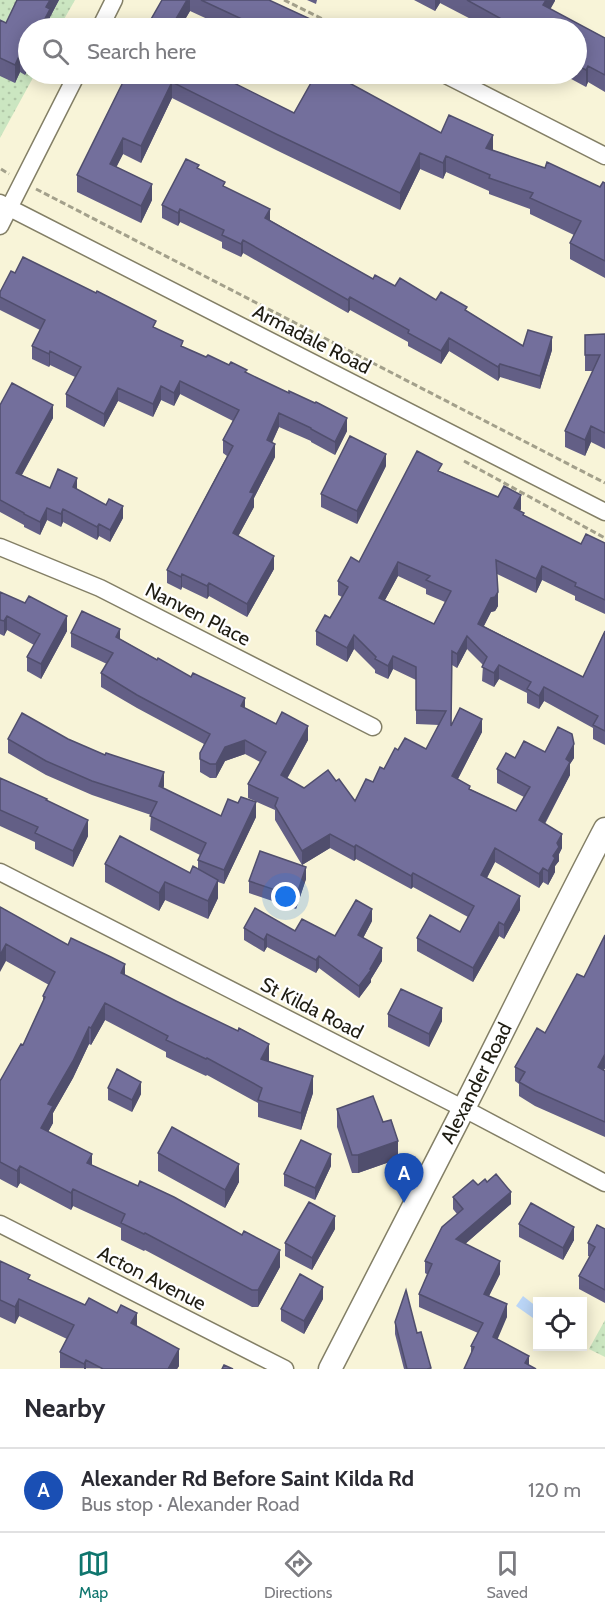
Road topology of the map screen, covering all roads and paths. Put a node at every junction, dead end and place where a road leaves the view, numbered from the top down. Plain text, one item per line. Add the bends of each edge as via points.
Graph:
1 (114, 0) edge
2 (284, 0) edge
3 (105, 18) edge
4 (321, 18) edge
5 (72, 84) edge
6 (464, 84) edge
7 (605, 156) edge
8 (22, 182) junction
9 (5, 205) edge
10 (0, 226) edge
11 (605, 483) edge
12 (605, 512) edge
13 (0, 547) edge
14 (373, 727) dead end
15 (603, 845) edge
16 (0, 872) edge
17 (470, 1112) junction
18 (605, 1183) edge
19 (0, 1224) edge
20 (285, 1369) edge
21 (330, 1369) edge
22 (346, 1369) edge

1 - 3 street
2 - 4 path
5 - 8 street
6 - 7 street
8 - 9 street
8 - 11 path
9 - 10 street
9 - 12 street, Armadale Road
13 - 14 street, Nanven Place via 100,588
15 - 17 main road, Alexander Road
16 - 17 street, St Kilda Road
17 - 18 street, St Kilda Road
17 - 21 main road, Alexander Road via 391,1248
17 - 22 main road, Alexander Road
19 - 20 street, Acton Avenue

